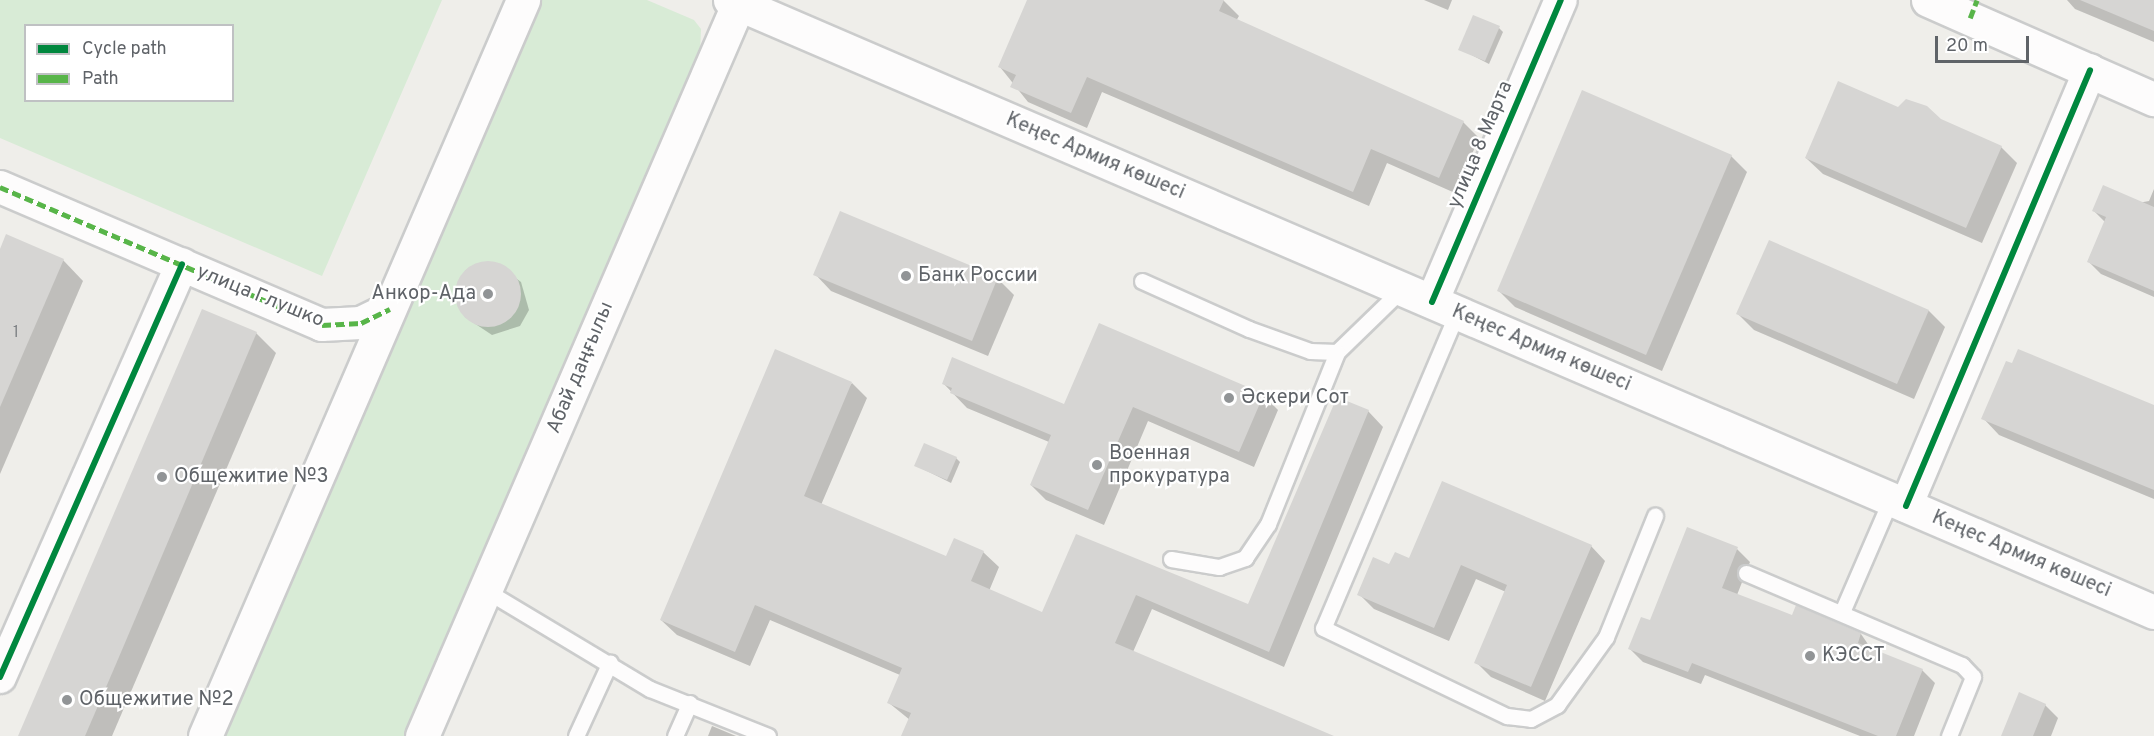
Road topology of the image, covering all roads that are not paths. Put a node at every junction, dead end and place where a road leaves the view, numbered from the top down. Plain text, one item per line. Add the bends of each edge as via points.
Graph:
1 (523, 0) edge
2 (1561, 0) edge
3 (1928, 0) edge
4 (736, 1) edge
5 (1973, 9) edge
6 (2090, 70) junction
7 (2154, 99) edge
8 (0, 187) edge
9 (182, 264) junction
10 (1142, 281) dead end
11 (1402, 289) junction
12 (1444, 307) junction
13 (390, 309) junction
14 (1337, 352) junction
15 (1898, 502) junction
16 (1655, 516) dead end
17 (1171, 559) dead end
18 (1746, 573) dead end
19 (485, 590) junction
20 (1842, 612) junction
21 (2154, 612) edge
22 (610, 662) junction
23 (0, 677) edge
24 (690, 703) junction
25 (205, 736) edge
26 (422, 736) edge
27 (576, 736) edge
28 (675, 736) edge
29 (768, 736) edge
30 (1949, 736) edge

1 - 13 main road
2 - 12 street, улица 8 Марта
3 - 5 main road
4 - 11 main road, Кеңес Армия көшесі
4 - 19 main road, Абай даңғылы
5 - 6 main road
6 - 7 main road
6 - 15 street
8 - 9 street, улица Глушко
9 - 13 street, улица Глушко via 322,325 361,323
9 - 23 street
10 - 14 lane via 1310,351
11 - 12 main road, Кеңес Армия көшесі
11 - 14 lane
12 - 15 main road, Кеңес Армия көшесі
12 - 16 lane via 1323,628 1507,716 1531,719 1557,705 1606,637
13 - 25 main road
14 - 17 lane via 1268,524 1245,558 1220,567
15 - 20 lane
15 - 21 main road, Кеңес Армия көшесі
18 - 20 lane
19 - 22 lane
19 - 26 main road, Абай даңғылы
20 - 30 lane via 1962,665 1973,677
22 - 24 lane via 650,688
22 - 27 lane
24 - 28 lane
24 - 29 lane

